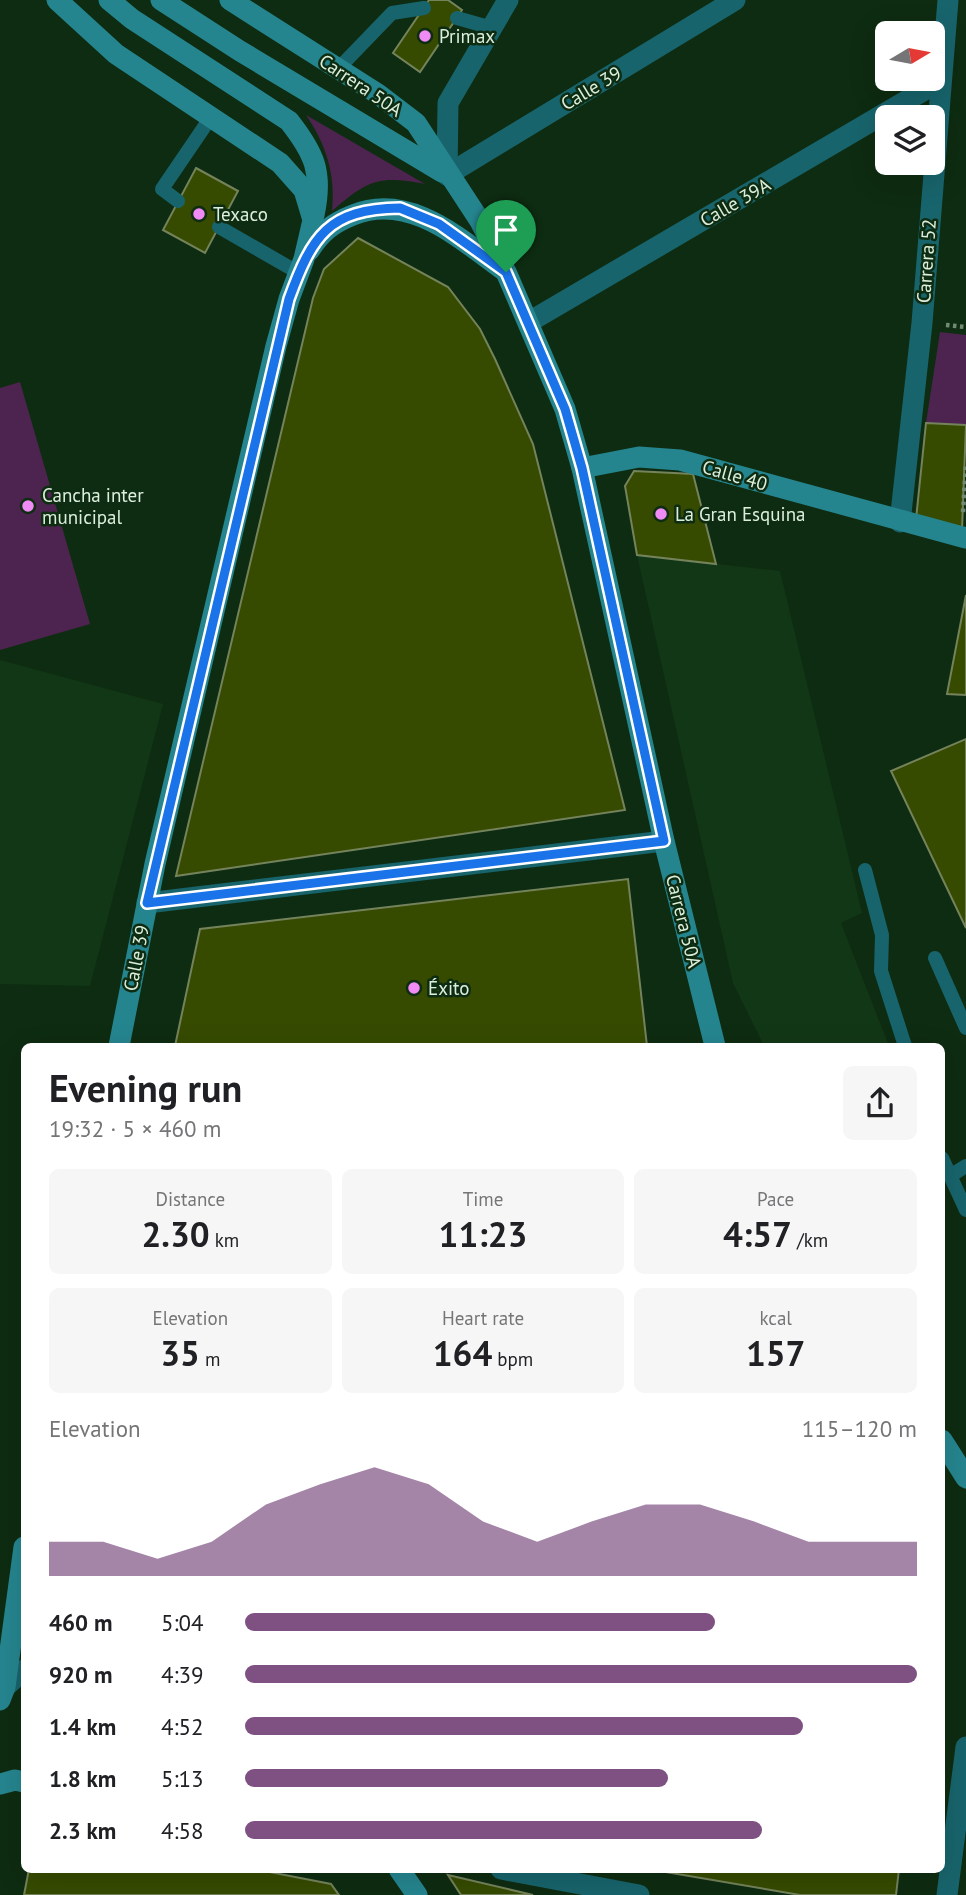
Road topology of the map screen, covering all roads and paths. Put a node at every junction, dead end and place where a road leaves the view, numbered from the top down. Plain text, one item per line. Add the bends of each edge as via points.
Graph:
1 (57, 0) edge
2 (109, 0) edge
3 (161, 0) edge
4 (230, 0) edge
5 (509, 0) edge
6 (735, 0) edge
7 (948, 0) edge
8 (424, 8) dead end
9 (457, 18) dead end
10 (492, 28) junction
11 (945, 30) edge
12 (338, 69) junction
13 (923, 91) edge
14 (939, 91) edge
15 (211, 117) junction
16 (447, 175) junction
17 (178, 201) dead end
18 (313, 220) junction
19 (439, 224) joint
20 (219, 227) dead end
21 (301, 266) junction
22 (506, 272) junction
23 (529, 322) junction
24 (966, 464) edge
25 (582, 468) junction
26 (900, 522) junction
27 (964, 538) edge
28 (664, 841) junction
29 (865, 870) dead end
30 (147, 903) junction
31 (935, 958) dead end
32 (966, 1028) edge
33 (120, 1043) edge
34 (715, 1043) edge
35 (904, 1043) edge
36 (945, 1165) edge
37 (966, 1166) edge
38 (950, 1176) junction
39 (966, 1210) edge
40 (945, 1445) edge
41 (966, 1478) edge
42 (21, 1568) edge
43 (21, 1673) edge
44 (3, 1694) edge
45 (966, 1747) edge
46 (21, 1781) edge
47 (0, 1784) edge
48 (402, 1873) edge
49 (542, 1873) edge
50 (562, 1875) edge
51 (417, 1895) edge
52 (639, 1895) edge
53 (947, 1895) edge

1 - 15 main road via 116,54
2 - 18 main road, Calle 39 via 289,121 306,142 318,170
3 - 16 main road
4 - 12 main road, Carrera 50A
5 - 10 street
6 - 16 street, Calle 39
7 - 11 street, Carrera 52
8 - 12 lane via 392,13
9 - 10 lane
10 - 16 street via 448,103
12 - 16 main road, Carrera 50A via 416,123
13 - 23 street, Calle 39A
14 - 26 street, Carrera 52 via 922,323
15 - 17 lane via 162,189
15 - 18 main road via 280,163 304,190
16 - 22 main road, Carrera 50A via 480,221
18 - 21 main road, Calle 39
19 - 21 main road, Calle 39 via 400,208 368,209 331,224
19 - 22 main road, Carrera 50A
20 - 21 lane
21 - 30 main road, Calle 39 via 276,346
22 - 23 main road, Carrera 50A
23 - 25 main road, Carrera 50A via 565,409
24 - 27 path
25 - 26 main road, Calle 40 via 639,457 680,460
25 - 28 main road, Carrera 50A
26 - 27 main road, Calle 40
28 - 30 street
28 - 34 main road, Carrera 50A
29 - 35 lane via 881,935 881,971
30 - 33 main road, Calle 39
31 - 32 lane
36 - 38 lane
37 - 38 lane
38 - 39 lane
40 - 41 main road
42 - 44 main road
43 - 44 street
45 - 53 street
46 - 47 main road
48 - 51 main road
49 - 50 street
50 - 52 street

